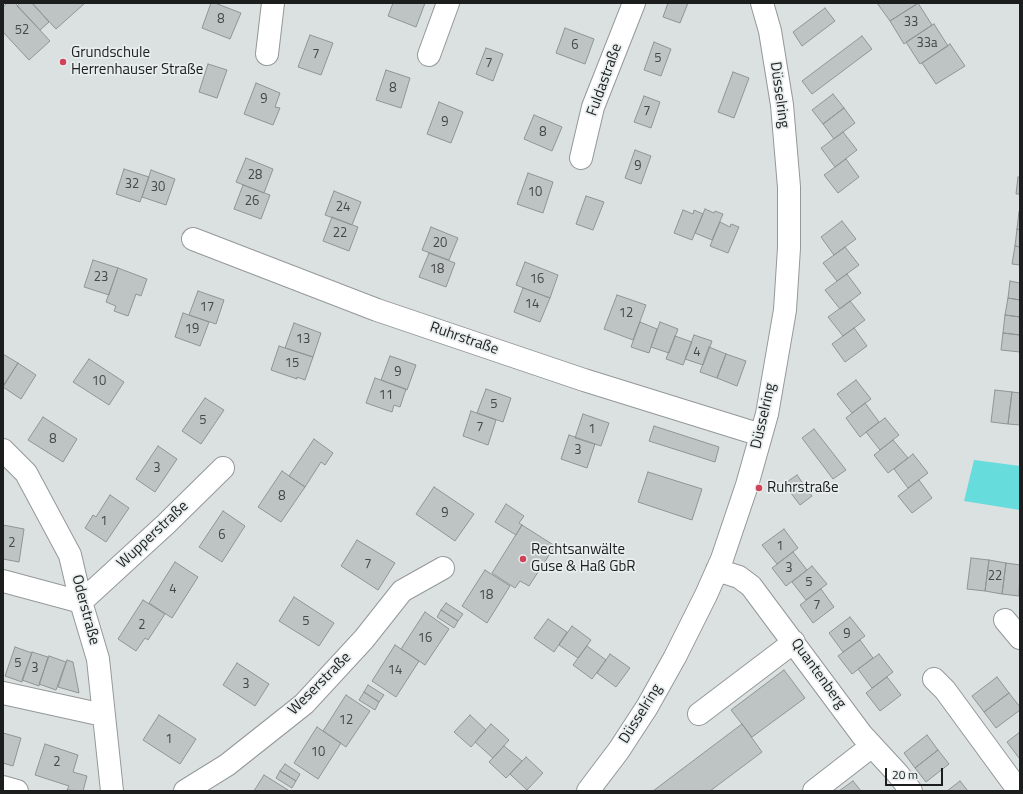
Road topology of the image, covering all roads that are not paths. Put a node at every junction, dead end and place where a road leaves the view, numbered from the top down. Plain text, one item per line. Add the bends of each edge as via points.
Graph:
1 (273, 3) edge
2 (448, 3) edge
3 (634, 3) edge
4 (762, 3) edge
5 (267, 54) dead end
6 (429, 55) dead end
7 (581, 158) dead end
8 (193, 239) dead end
9 (761, 435) junction
10 (3, 450) edge
11 (223, 468) dead end
12 (443, 568) dead end
13 (717, 570) junction
14 (3, 581) edge
15 (81, 602) junction
16 (1005, 620) dead end
17 (1020, 638) edge
18 (794, 642) junction
19 (934, 679) dead end
20 (3, 693) edge
21 (699, 714) dead end
22 (103, 715) junction
23 (872, 746) junction
24 (3, 787) edge
25 (17, 791) edge
26 (112, 791) edge
27 (185, 791) edge
28 (588, 791) edge
29 (814, 791) edge
30 (910, 791) edge
31 (1019, 791) edge

1 - 5 street
2 - 6 street
3 - 7 street, Fuldastraße via 593,107
4 - 9 street, Düsselring via 770,31 782,105 789,248 785,310 770,399
8 - 9 street, Ruhrstraße via 377,310 584,380
9 - 13 street, Düsselring via 747,485
10 - 15 street, Oderstraße via 26,473 70,555
11 - 15 street, Wupperstraße
12 - 27 street, Weserstraße via 402,591 364,639 304,704 226,765
13 - 18 street, Quantenberg via 739,577 751,586
13 - 28 street, Düsselring via 675,657 647,707
14 - 15 street
15 - 22 street, Oderstraße via 98,660
16 - 17 street
18 - 21 street
18 - 23 street, Quantenberg
19 - 31 street via 945,690
20 - 22 street
22 - 26 street, Oderstraße
23 - 29 street
23 - 30 street, Quantenberg
24 - 25 street

